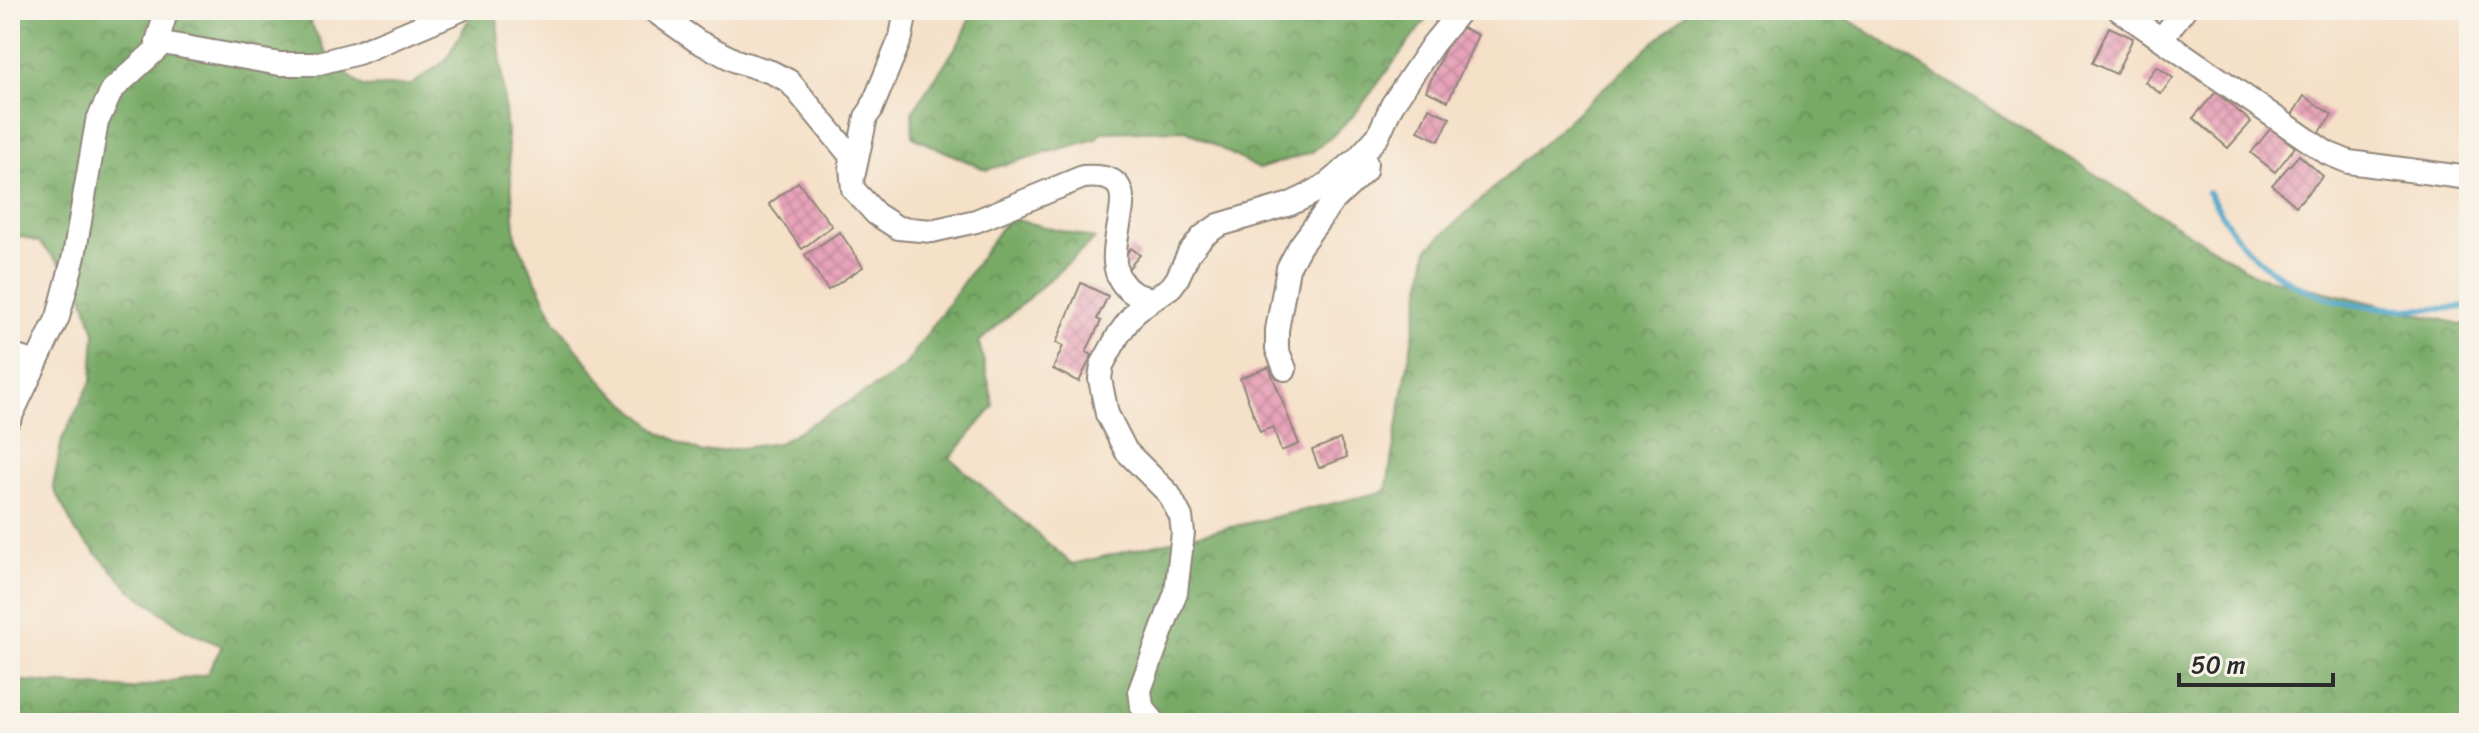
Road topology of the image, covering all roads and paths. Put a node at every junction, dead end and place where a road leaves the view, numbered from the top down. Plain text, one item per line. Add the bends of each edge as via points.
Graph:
1 (159, 10) edge
2 (460, 10) edge
3 (653, 10) edge
4 (906, 10) edge
5 (1461, 10) edge
6 (2119, 10) edge
7 (2184, 10) edge
8 (2162, 38) junction
9 (157, 42) junction
10 (1362, 154) junction
11 (2469, 178) edge
12 (853, 182) junction
13 (1151, 299) junction
14 (10, 355) edge
15 (36, 363) junction
16 (1285, 369) dead end
17 (10, 418) edge
18 (1155, 723) edge

1 - 9 street via 164,19
2 - 9 street via 358,53 315,64 280,64
3 - 12 street via 697,41 789,81 850,155
4 - 12 street via 901,37 866,117
5 - 10 street
6 - 8 street
7 - 8 street
8 - 11 street via 2327,153 2349,162
9 - 15 street via 157,49 112,90 97,122 74,256 58,317
10 - 13 street via 1307,196 1219,225 1195,245 1171,287
10 - 16 street via 1365,171 1333,201 1288,268 1277,330
12 - 13 street via 861,199 889,224 932,231 976,221 1083,177 1102,175 1123,191 1114,248 1120,280 1133,293
13 - 18 street via 1119,334 1100,379 1107,414 1126,451 1169,494 1181,517 1176,592 1140,690 1142,707
14 - 15 street
15 - 17 street

